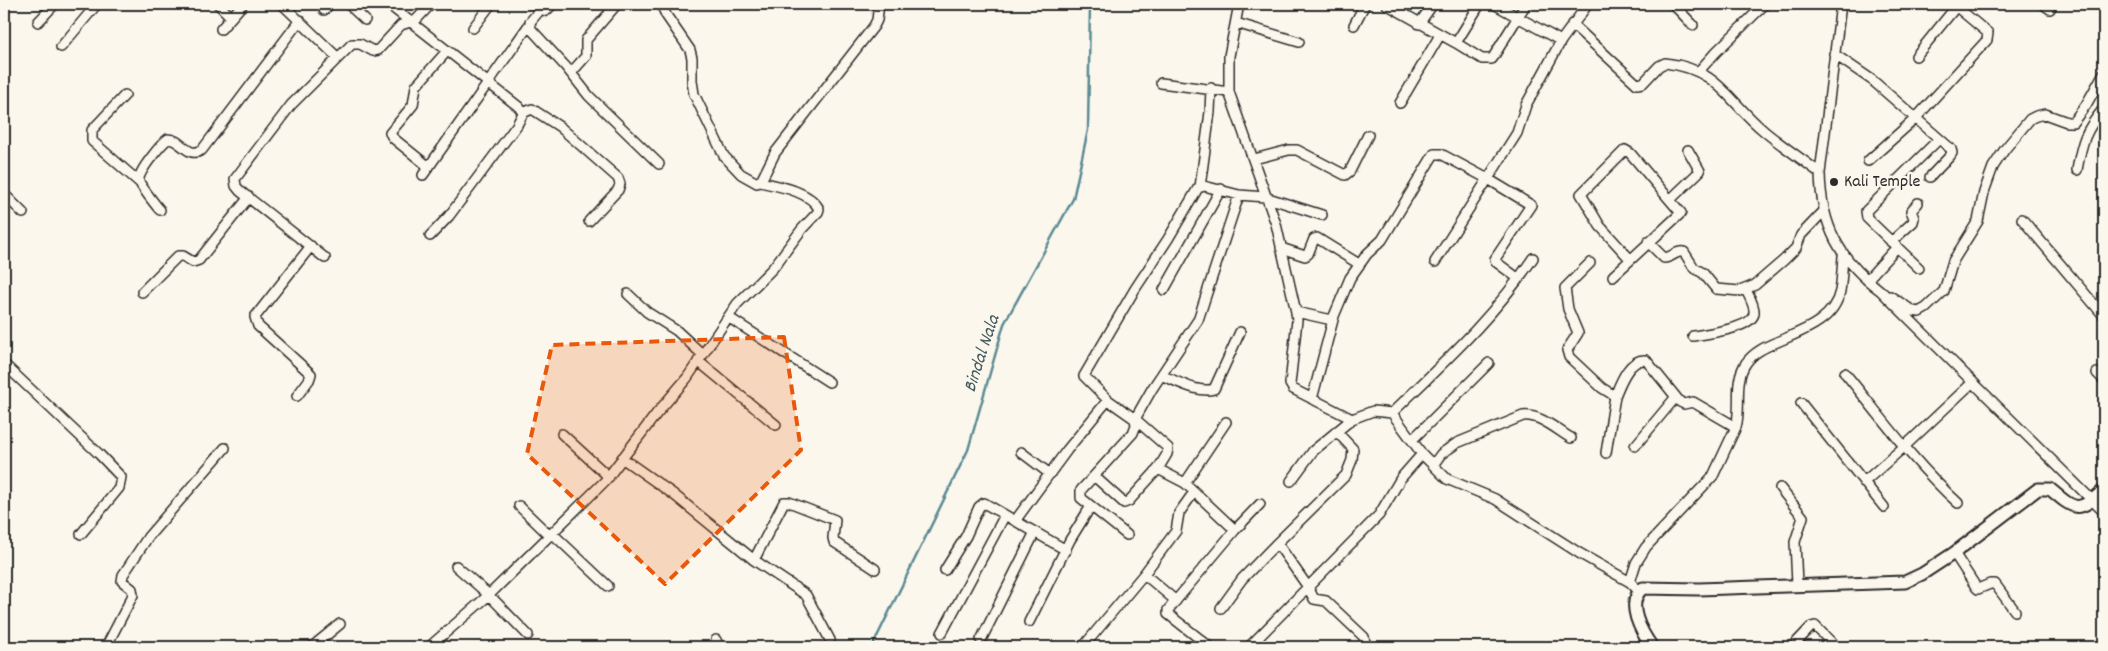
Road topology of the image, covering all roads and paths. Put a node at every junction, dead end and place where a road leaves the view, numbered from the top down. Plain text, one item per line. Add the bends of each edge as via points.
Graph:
1 (55, 4) edge
2 (97, 4) edge
3 (218, 4) edge
4 (243, 4) edge
5 (282, 4) edge
6 (348, 4) edge
7 (388, 4) edge
8 (431, 4) edge
9 (491, 4) edge
10 (553, 4) edge
11 (617, 4) edge
12 (661, 4) edge
13 (879, 4) edge
14 (1239, 4) edge
15 (1365, 4) edge
16 (1386, 4) edge
17 (1433, 4) edge
18 (1480, 4) edge
19 (1494, 4) edge
20 (1526, 4) edge
21 (1588, 4) edge
22 (1673, 4) edge
23 (1765, 4) edge
24 (1841, 4) edge
25 (537, 7) edge
26 (231, 17) junction
27 (1517, 18) junction
28 (300, 20) junction
29 (365, 20) dead end
30 (38, 22) dead end
31 (413, 22) junction
32 (1236, 23) junction
33 (529, 24) junction
34 (1419, 24) junction
35 (1572, 24) junction
36 (1693, 24) dead end
37 (1354, 25) dead end
38 (472, 28) dead end
39 (221, 29) dead end
40 (1440, 35) junction
41 (1561, 41) junction
42 (1299, 42) dead end
43 (1456, 43) junction
44 (61, 47) dead end
45 (447, 51) junction
46 (1834, 54) junction
47 (1916, 56) dead end
48 (338, 58) junction
49 (1700, 71) junction
50 (571, 73) junction
51 (2104, 73) edge
52 (1161, 83) dead end
53 (488, 84) junction
54 (1211, 88) junction
55 (1229, 92) junction
56 (125, 96) dead end
57 (1400, 103) dead end
58 (2104, 108) edge
59 (523, 113) junction
60 (1915, 119) junction
61 (1368, 135) dead end
62 (1939, 139) junction
63 (1688, 150) dead end
64 (1254, 159) junction
65 (1868, 161) dead end
66 (659, 164) dead end
67 (429, 167) junction
68 (2077, 170) dead end
69 (1820, 173) junction
70 (423, 175) dead end
71 (1930, 177) dead end
72 (1488, 179) junction
73 (139, 182) junction
74 (760, 182) junction
75 (1200, 187) junction
76 (1221, 190) junction
77 (4, 194) edge
78 (1239, 195) junction
79 (249, 197) junction
80 (1265, 197) junction
81 (1671, 199) junction
82 (1918, 204) dead end
83 (160, 210) dead end
84 (1824, 212) junction
85 (23, 213) dead end
86 (1322, 215) dead end
87 (2022, 219) dead end
88 (589, 221) dead end
89 (430, 236) dead end
90 (1648, 242) junction
91 (1894, 245) junction
92 (311, 246) junction
93 (1281, 248) junction
94 (1843, 256) junction
95 (325, 258) dead end
96 (1533, 258) dead end
97 (1630, 259) junction
98 (1435, 262) dead end
99 (1590, 263) dead end
100 (1359, 264) junction
101 (1919, 268) dead end
102 (1613, 276) dead end
103 (1519, 279) junction
104 (1867, 280) junction
105 (1164, 290) dead end
106 (1746, 290) junction
107 (1881, 291) junction
108 (142, 292) dead end
109 (628, 294) dead end
110 (1296, 312) junction
111 (2104, 316) edge
112 (728, 317) junction
113 (1332, 320) junction
114 (1240, 332) dead end
115 (1693, 336) dead end
116 (700, 358) junction
117 (1489, 363) dead end
118 (4, 364) edge
119 (1845, 373) dead end
120 (2097, 373) dead end
121 (1163, 376) junction
122 (2104, 380) edge
123 (829, 382) dead end
124 (1973, 382) junction
125 (298, 396) dead end
126 (1615, 396) junction
127 (1675, 398) junction
128 (1312, 399) junction
129 (1108, 400) junction
130 (1801, 403) dead end
131 (1392, 413) junction
132 (1135, 419) junction
133 (1352, 420) junction
134 (1226, 422) dead end
135 (776, 425) dead end
136 (1736, 427) junction
137 (1336, 431) junction
138 (562, 434) dead end
139 (1571, 438) dead end
140 (1412, 440) junction
141 (1635, 446) dead end
142 (1905, 446) junction
143 (225, 448) dead end
144 (1021, 452) dead end
145 (1422, 454) junction
146 (1606, 454) dead end
147 (622, 458) junction
148 (1433, 465) junction
149 (1158, 469) junction
150 (1050, 474) junction
151 (609, 476) junction
152 (1094, 476) junction
153 (1291, 481) dead end
154 (1864, 482) junction
155 (1185, 483) junction
156 (1780, 488) dead end
157 (2104, 490) edge
158 (1194, 492) junction
159 (2092, 500) junction
160 (1958, 503) dead end
161 (1260, 504) dead end
162 (519, 506) dead end
163 (1091, 506) junction
164 (1884, 507) dead end
165 (2104, 512) edge
166 (1005, 515) junction
167 (1015, 521) junction
168 (1235, 530) junction
169 (1035, 532) junction
170 (82, 534) dead end
171 (1127, 534) dead end
172 (551, 535) junction
173 (1277, 543) junction
174 (1066, 550) junction
175 (1954, 552) junction
176 (754, 560) junction
177 (456, 566) dead end
178 (875, 569) dead end
179 (946, 570) dead end
180 (1144, 574) junction
181 (1630, 582) junction
182 (1797, 584) junction
183 (608, 586) dead end
184 (1308, 587) junction
185 (1640, 591) junction
186 (489, 595) junction
187 (1176, 601) junction
188 (1221, 608) dead end
189 (2015, 611) dead end
190 (1029, 622) dead end
191 (340, 624) dead end
192 (942, 633) dead end
193 (528, 635) dead end
194 (830, 640) dead end
195 (980, 640) dead end
196 (1833, 644) dead end
197 (106, 647) edge
198 (312, 647) edge
199 (429, 647) edge
200 (1083, 647) edge
201 (1210, 647) edge
202 (1249, 647) edge
203 (1363, 647) edge
204 (1652, 647) edge
205 (1792, 647) edge

1 - 30 street
2 - 44 street
3 - 26 street
4 - 26 street
5 - 28 street
6 - 29 street
7 - 31 street
8 - 31 street
9 - 38 street
10 - 25 street via 546,11
11 - 50 street via 586,40 586,56
12 - 74 street via 690,50 694,94 724,156 749,180
13 - 74 street via 874,26 775,153
14 - 32 street
15 - 37 street
16 - 34 street
17 - 34 street
18 - 43 street
19 - 27 street
20 - 27 street
21 - 35 street
22 - 36 street
23 - 49 street
24 - 46 street
25 - 33 street
26 - 39 street
27 - 41 street
27 - 43 street via 1492,60 1482,59
28 - 48 street
28 - 73 street via 202,150 190,152 174,139 166,140 139,175
31 - 45 street
31 - 48 street via 401,25 375,51 354,43
32 - 42 street
32 - 55 street via 1229,56
33 - 50 street
33 - 53 street
34 - 40 street
35 - 41 street
35 - 49 street via 1637,84 1643,83 1665,63
40 - 43 street
40 - 57 street
41 - 72 street via 1526,105 1517,133
45 - 53 street
45 - 67 street via 416,86 413,105 390,133
46 - 60 street via 1872,80
46 - 69 street
47 - 60 street via 1955,8 1988,33 1986,40
48 - 79 street via 291,105 237,174 236,186
49 - 69 street via 1722,87 1764,131
50 - 66 street via 589,96
51 - 107 street via 2074,122 2045,114 2036,116 2005,149 1993,167 1978,221 1957,252 1940,296 1916,312
52 - 54 street
53 - 59 street
53 - 67 street
54 - 55 street
54 - 75 street
55 - 64 street
56 - 73 street via 94,128 92,141
58 - 68 street via 2082,141
59 - 88 street via 532,109 546,117 620,181 618,190
59 - 89 street via 453,210
60 - 62 street
60 - 65 street
61 - 64 street via 1345,176 1297,150
62 - 71 street via 1951,148 1952,153
62 - 91 street via 1866,211 1866,218
63 - 81 street via 1700,168 1699,173
64 - 80 street
67 - 70 street
69 - 84 street
72 - 98 street
72 - 100 street via 1441,154 1434,154 1382,240
72 - 103 street via 1531,205 1494,259
73 - 83 street
74 - 112 street via 794,190 819,209 774,268 741,298
75 - 76 street
75 - 129 street via 1084,376
76 - 78 street
76 - 105 street
77 - 85 street
78 - 80 street
78 - 121 street via 1201,312
79 - 92 street
79 - 108 street via 199,260 193,262 178,256
80 - 86 street
80 - 93 street
81 - 90 street via 1681,214
81 - 97 street via 1625,150 1582,191 1581,196 1600,226
82 - 91 street via 1911,211 1913,222
84 - 94 street
84 - 106 street via 1801,235 1796,248
87 - 111 street
90 - 97 street
90 - 106 street via 1664,258 1684,252 1694,268 1703,273 1716,289
91 - 101 street
91 - 104 street
92 - 95 street
92 - 125 street via 255,317 258,326 311,374
93 - 100 street via 1305,256 1317,238
93 - 110 street
94 - 104 street
94 - 136 street via 1840,292 1830,312 1816,325 1761,350 1746,363 1740,378
96 - 103 street
97 - 102 street
99 - 126 street via 1566,286 1566,304 1578,333 1567,352 1602,388
100 - 113 street
103 - 131 street via 1479,327
104 - 107 street
106 - 115 street via 1754,310 1750,321
107 - 124 street
109 - 116 street via 647,312 677,331
110 - 113 street
110 - 128 street via 1290,384
112 - 116 street
112 - 123 street
113 - 128 street
114 - 121 street via 1214,389 1197,388
116 - 135 street
116 - 147 street
117 - 140 street
118 - 170 street via 121,477 119,488
119 - 142 street
120 - 122 street
121 - 132 street
124 - 142 street
124 - 159 street
126 - 127 street via 1632,365 1643,359
126 - 146 street
127 - 136 street via 1682,404 1693,402
127 - 141 street
128 - 133 street
129 - 132 street
129 - 150 street
130 - 154 street
131 - 133 street via 1372,411
131 - 140 street
132 - 149 street via 1168,448
132 - 152 street via 1133,433
133 - 137 street
134 - 155 street
136 - 181 street via 1712,476 1646,547
137 - 153 street via 1313,451
137 - 173 street via 1353,450 1348,472
138 - 151 street
139 - 148 street via 1542,420 1523,416 1457,443 1441,454
140 - 145 street
142 - 154 street
142 - 160 street
143 - 197 street via 148,537 123,575 122,581 134,592
144 - 150 street
145 - 148 street
145 - 184 street via 1401,478 1379,515
147 - 151 street
147 - 176 street via 673,494
148 - 181 street via 1447,479 1494,499
149 - 152 street via 1124,503
149 - 155 street
150 - 167 street
151 - 172 street
152 - 163 street via 1081,494
154 - 164 street
155 - 158 street
156 - 182 street via 1803,518 1796,542
157 - 159 street
158 - 168 street
158 - 180 street via 1179,513 1176,532
159 - 165 street
159 - 175 street via 2077,508 2050,489 2038,489
161 - 168 street
162 - 172 street
163 - 171 street
163 - 174 street
166 - 167 street
166 - 179 street via 986,503 980,505
166 - 192 street
167 - 169 street
168 - 187 street
169 - 174 street
169 - 195 street
172 - 183 street
172 - 186 street
173 - 184 street
173 - 188 street via 1242,579
174 - 190 street
175 - 182 street via 1905,582
175 - 189 street via 1978,589 1995,584
176 - 178 street via 780,506 789,502 835,520 834,542
176 - 194 street via 806,595
177 - 186 street
180 - 187 street
180 - 200 street
181 - 185 street
182 - 185 street via 1646,587
184 - 202 street
184 - 203 street via 1314,599 1326,601 1364,637
185 - 204 street via 1636,604 1638,624
186 - 193 street
186 - 199 street
187 - 201 street via 1168,614
191 - 198 street
196 - 205 street via 1815,626

